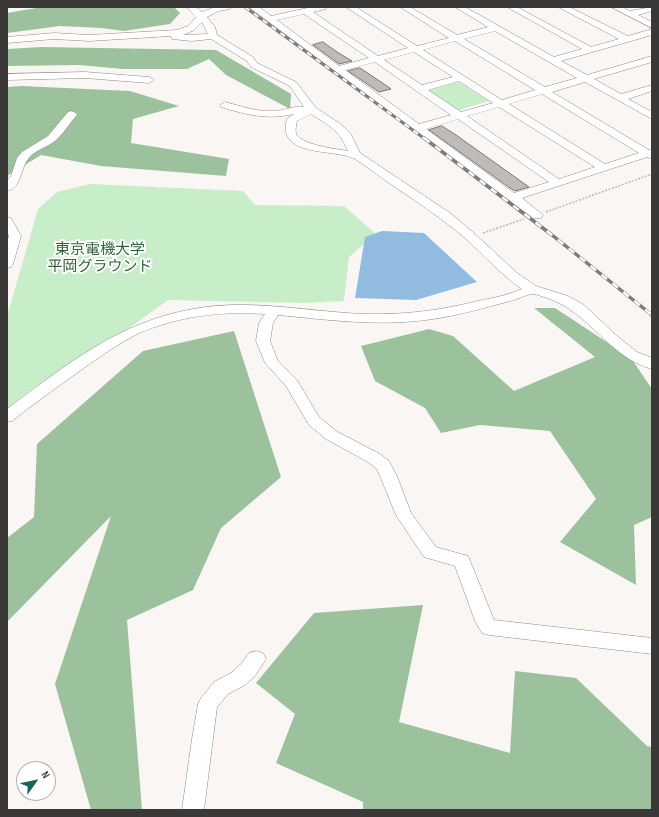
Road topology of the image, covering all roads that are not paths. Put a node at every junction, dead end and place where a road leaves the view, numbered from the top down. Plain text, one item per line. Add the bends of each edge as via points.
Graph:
1 (191, 7) edge
2 (227, 7) edge
3 (253, 7) edge
4 (323, 7) edge
5 (350, 7) edge
6 (404, 7) edge
7 (459, 7) edge
8 (511, 7) edge
9 (562, 7) edge
10 (615, 7) edge
11 (652, 8) edge
12 (306, 11) junction
13 (630, 14) junction
14 (201, 16) junction
15 (270, 19) junction
16 (652, 25) edge
17 (496, 28) junction
18 (652, 32) edge
19 (168, 34) junction
20 (213, 36) junction
21 (457, 38) junction
22 (627, 39) junction
23 (7, 40) edge
24 (416, 49) junction
25 (590, 50) junction
26 (377, 59) junction
27 (652, 59) edge
28 (554, 60) junction
29 (338, 69) junction
30 (7, 77) edge
31 (460, 78) junction
32 (586, 78) junction
33 (149, 80) dead end
34 (652, 88) edge
35 (420, 89) junction
36 (543, 91) junction
37 (620, 98) junction
38 (500, 103) junction
39 (225, 105) dead end
40 (310, 108) junction
41 (72, 114) dead end
42 (459, 115) junction
43 (652, 116) edge
44 (417, 128) junction
45 (651, 154) edge
46 (355, 155) junction
47 (604, 168) junction
48 (558, 183) junction
49 (7, 188) edge
50 (514, 197) junction
51 (537, 215) road end
52 (7, 221) edge
53 (7, 264) edge
54 (531, 288) junction
55 (274, 311) junction
56 (652, 364) edge
57 (9, 412) edge
58 (652, 646) edge
59 (256, 659) dead end
60 (193, 810) edge

1 - 14 street
2 - 14 street
3 - 15 street
4 - 12 street
5 - 24 street
6 - 21 street
7 - 17 street
8 - 25 street
9 - 22 street
10 - 13 street
11 - 13 street
12 - 15 street
12 - 26 street
13 - 16 street
14 - 19 street via 191,28
14 - 20 street via 213,29
15 - 29 street
17 - 21 street
17 - 28 street
18 - 22 street
19 - 20 street via 185,38
19 - 23 street via 96,38 54,36
20 - 40 street via 250,59 254,65 293,84
21 - 24 street
21 - 36 street
22 - 25 street
24 - 26 street
24 - 31 street
25 - 28 street
26 - 29 street
26 - 35 street
27 - 32 street
28 - 32 street
29 - 44 street
30 - 33 street via 85,75
31 - 35 street
31 - 38 street
32 - 36 street
32 - 37 street
34 - 37 street
35 - 42 street
36 - 38 street
36 - 45 street
37 - 43 street
38 - 42 street
38 - 47 street
39 - 40 street via 244,112 268,116
40 - 46 street via 347,136
40 - 46 street via 292,119 292,137 300,143 330,152
41 - 49 street via 52,138 26,154 21,160 16,177
42 - 44 street
42 - 48 street
44 - 50 street
45 - 47 street
46 - 54 street via 446,216 512,276
47 - 48 street
48 - 50 street
50 - 51 street
52 - 53 street via 15,236
54 - 55 street via 457,311 421,316 356,318
54 - 56 street via 563,299 579,308 612,340
55 - 57 street via 204,311 143,327 105,346
55 - 58 street via 266,323 263,341 272,363 292,383 314,421 331,435 383,465 404,515 430,552 462,561 484,621 489,627
59 - 60 street via 238,679 220,688 208,704

